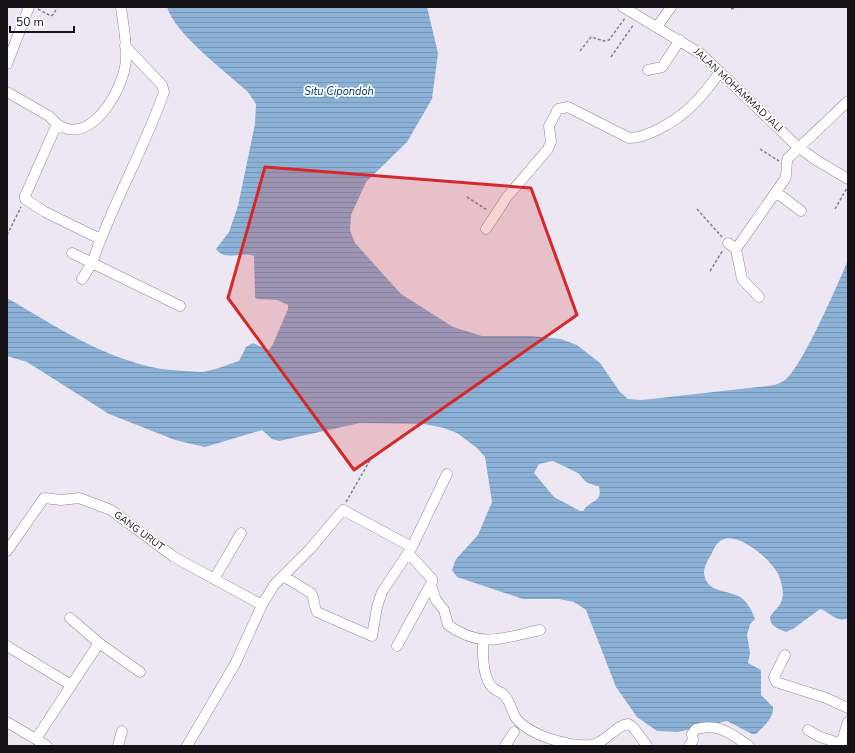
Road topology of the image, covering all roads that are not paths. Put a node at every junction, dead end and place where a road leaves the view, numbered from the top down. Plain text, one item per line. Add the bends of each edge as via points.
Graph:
1 (29, 7) edge
2 (121, 7) edge
3 (671, 7) edge
4 (626, 9) edge
5 (657, 27) junction
6 (680, 40) junction
7 (125, 46) junction
8 (7, 64) edge
9 (648, 70) dead end
10 (720, 72) junction
11 (7, 92) edge
12 (848, 101) edge
13 (56, 124) junction
14 (798, 147) junction
15 (848, 179) edge
16 (776, 192) junction
17 (801, 210) dead end
18 (486, 229) dead end
19 (100, 238) junction
20 (72, 253) dead end
21 (92, 263) junction
22 (82, 279) dead end
23 (759, 297) dead end
24 (180, 306) dead end
25 (448, 474) dead end
26 (241, 533) dead end
27 (410, 550) junction
28 (7, 551) edge
29 (283, 576) junction
30 (214, 579) junction
31 (431, 586) junction
32 (262, 605) junction
33 (70, 618) dead end
34 (540, 630) dead end
35 (483, 641) junction
36 (99, 643) junction
37 (7, 646) edge
38 (397, 646) dead end
39 (785, 655) dead end
40 (140, 672) dead end
41 (71, 685) junction
42 (848, 708) edge
43 (7, 722) edge
44 (848, 722) edge
45 (808, 730) dead end
46 (122, 731) dead end
47 (514, 732) dead end
48 (36, 739) junction
49 (842, 745) edge
50 (47, 746) edge
51 (118, 746) edge
52 (187, 746) edge
53 (506, 746) edge
54 (647, 746) edge
55 (689, 746) edge
56 (749, 746) edge

1 - 8 street
2 - 7 street
3 - 5 street
4 - 5 street, JALAN MOHAMMAD JALI
5 - 6 street, JALAN MOHAMMAD JALI
6 - 9 street via 662,67
6 - 10 street, JALAN MOHAMMAD JALI via 701,54
7 - 13 street via 124,71 110,102 98,117 89,125 72,130
7 - 19 street via 162,85 164,92
10 - 14 street, JALAN MOHAMMAD JALI
10 - 18 street via 702,97 681,116 649,134 635,138 629,138 571,108 558,109 548,126 551,142 548,149 507,197
11 - 13 street via 49,116
12 - 14 street
13 - 19 street via 25,198 45,212
14 - 15 street, JALAN MOHAMMAD JALI
14 - 16 street via 788,158 785,166 787,173
16 - 17 street
16 - 23 street via 732,246 742,279
19 - 21 street
20 - 21 street
21 - 22 street
21 - 24 street
25 - 27 street
26 - 30 street
27 - 29 street via 343,510
27 - 29 street via 382,592 372,636 317,612 311,593
27 - 31 street via 432,579
28 - 30 street, GANG URUT via 44,498 79,498 111,510 174,557
29 - 32 street via 274,585
30 - 32 street, GANG URUT
31 - 35 street via 436,600 444,610 448,625 471,638
31 - 38 street
32 - 52 street via 235,664
33 - 36 street
34 - 35 street
35 - 54 street via 486,676 492,687 504,694 512,706 515,717 526,726 566,744 580,746 594,744 628,724
36 - 40 street
36 - 41 street
37 - 41 street
39 - 42 street via 774,677 776,682
41 - 48 street
43 - 48 street
44 - 49 street
45 - 49 street
46 - 51 street
47 - 53 street
48 - 50 street
55 - 56 street via 696,729 712,726 722,729

